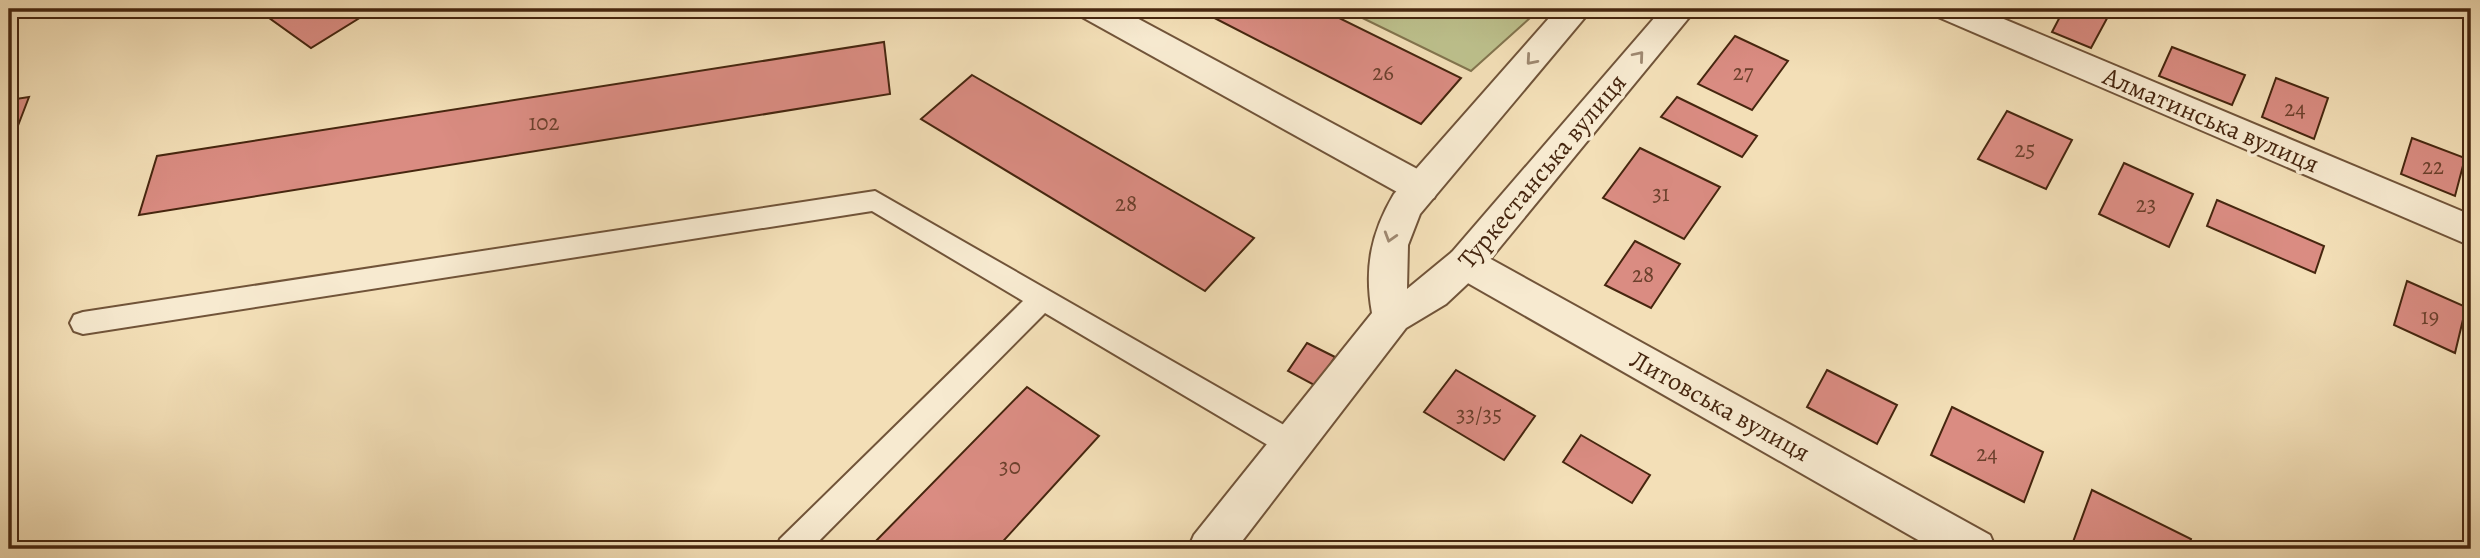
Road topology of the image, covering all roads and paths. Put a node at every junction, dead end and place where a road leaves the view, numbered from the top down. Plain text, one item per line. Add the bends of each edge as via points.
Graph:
1 (1094, 9) edge
2 (1576, 9) edge
3 (1679, 9) edge
4 (1950, 9) edge
5 (1421, 188) junction
6 (2471, 231) edge
7 (1465, 263) junction
8 (1043, 298) junction
9 (1392, 317) junction
10 (83, 323) dead end
11 (1293, 444) junction
12 (791, 549) edge
13 (1210, 549) edge
14 (1974, 549) edge

1 - 5 street
2 -> 5 street
7 -> 3 street, Туркестанська вулиця
4 - 6 street, Алматинська вулиця
5 -> 9 street via 1395,222 1387,246 1385,272
7 - 9 street, Туркестанська вулиця via 1432,293
7 - 14 street, Литовська вулиця
8 - 10 lane via 875,201
8 - 11 lane
8 - 12 lane
9 - 11 street, Туркестанська вулиця
11 - 13 street, Туркестанська вулиця

